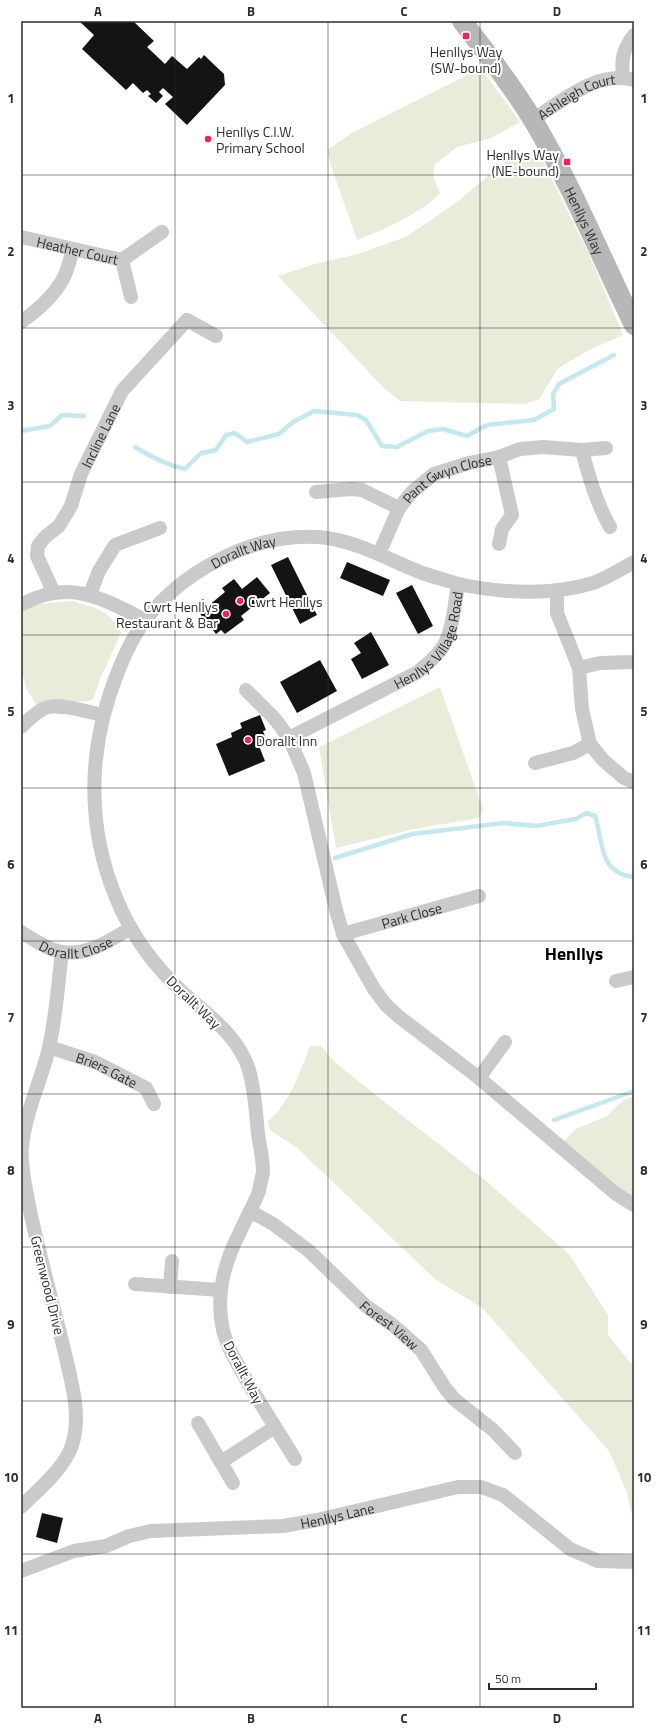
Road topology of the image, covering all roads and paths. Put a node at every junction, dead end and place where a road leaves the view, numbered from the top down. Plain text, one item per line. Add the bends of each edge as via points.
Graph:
1 (462, 21) edge
2 (634, 35) edge
3 (628, 79) edge
4 (532, 120) junction
5 (162, 232) dead end
6 (21, 237) edge
7 (73, 249) junction
8 (122, 260) junction
9 (131, 297) dead end
10 (21, 322) edge
11 (634, 325) edge
12 (216, 336) dead end
13 (606, 448) dead end
14 (582, 450) junction
15 (499, 457) junction
16 (316, 492) dead end
17 (399, 508) junction
18 (610, 527) dead end
19 (160, 528) dead end
20 (499, 544) dead end
21 (379, 554) junction
22 (634, 562) edge
23 (458, 584) junction
24 (557, 590) junction
25 (54, 593) junction
26 (90, 594) junction
27 (21, 605) edge
28 (145, 620) junction
29 (634, 662) edge
30 (578, 668) junction
31 (246, 690) dead end
32 (103, 715) junction
33 (21, 727) edge
34 (289, 738) junction
35 (590, 744) junction
36 (535, 763) dead end
37 (634, 782) edge
38 (479, 896) dead end
39 (131, 928) junction
40 (21, 932) edge
41 (343, 934) junction
42 (62, 952) junction
43 (634, 977) edge
44 (616, 981) dead end
45 (505, 1042) dead end
46 (49, 1047) junction
47 (479, 1078) junction
48 (154, 1104) dead end
49 (23, 1184) edge
50 (634, 1205) edge
51 (250, 1211) junction
52 (172, 1261) dead end
53 (136, 1284) dead end
54 (170, 1286) junction
55 (220, 1290) junction
56 (198, 1423) dead end
57 (275, 1427) junction
58 (515, 1453) dead end
59 (295, 1459) dead end
60 (221, 1462) junction
61 (233, 1483) dead end
62 (21, 1507) edge
63 (634, 1562) edge
64 (21, 1571) edge

1 - 4 street, Henllys Way via 504,76
2 - 3 street, Ashleigh Court via 626,46 621,61
3 - 4 street, Ashleigh Court via 604,79 589,84
4 - 11 street, Henllys Way via 572,194
5 - 8 street
6 - 7 street, Heather Court
7 - 8 street, Heather Court
7 - 10 street via 63,278 50,297
8 - 9 street, Heather Court
12 - 25 street, Incline Lane via 187,320 122,391 81,474 71,506 58,526 38,546 37,556
13 - 14 street, Pant Gwyn Close
14 - 15 street, Pant Gwyn Close via 520,449
14 - 18 street via 589,480
15 - 17 street, Pant Gwyn Close via 434,474 412,492
15 - 20 street, Pant Gwyn Close via 512,515 502,529
16 - 17 street, Pant Gwyn Close via 362,490
17 - 21 street, Pant Gwyn Close
19 - 26 street via 115,545 99,571
21 - 23 street, Dorallt Way via 423,573
21 - 28 street, Dorallt Way via 321,537 260,542 226,555 193,574 168,595
22 - 24 street, Henllys Village Road via 594,582
23 - 24 street, Henllys Village Road via 492,590
23 - 34 street, Henllys Village Road via 444,645 418,672
24 - 30 street via 557,613
25 - 26 street via 68,591
25 - 27 street via 32,598
26 - 28 street
28 - 32 street, Dorallt Way via 124,655
29 - 30 street via 600,663
30 - 35 street via 582,709
31 - 34 street via 275,719
32 - 33 street via 71,708 49,707
32 - 39 street, Dorallt Way via 96,745 95,822 108,877
34 - 41 street via 304,773
35 - 36 street via 573,753
35 - 37 street via 603,760 624,778
38 - 41 street, Park Close
39 - 42 street, Dorallt Close via 85,951
39 - 51 street, Dorallt Way via 170,981 217,1023 236,1044 248,1068 254,1095 263,1173
40 - 42 street, Dorallt Close via 46,947
41 - 47 street via 386,1005
42 - 46 street, Greenwood Drive
43 - 44 street
45 - 47 street
46 - 48 street, Briers Gate via 95,1062 146,1088
46 - 49 street, Greenwood Drive via 23,1141
47 - 50 street via 614,1193
49 - 62 street, Greenwood Drive via 70,1373 76,1406 76,1429 72,1445 59,1467
51 - 55 street, Dorallt Way via 224,1266
51 - 58 street, Forest View via 273,1224 309,1251 366,1306 421,1350 444,1388 454,1399 498,1435
52 - 54 street
53 - 54 street
54 - 55 street
55 - 57 street, Dorallt Way via 223,1332 232,1355
56 - 60 street
57 - 59 street, Dorallt Way
57 - 60 street
60 - 61 street
63 - 64 street, Henllys Lane via 598,1561 570,1549 503,1495 481,1487 458,1486 283,1526 151,1531 106,1546 74,1551

